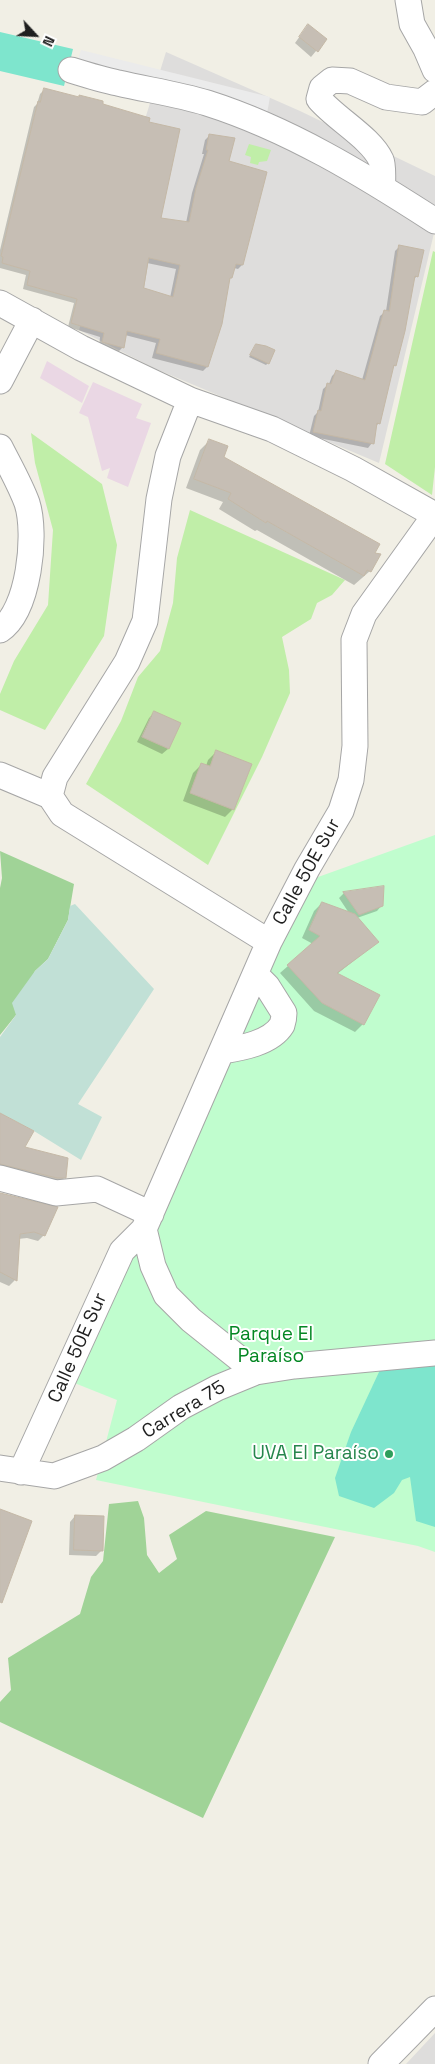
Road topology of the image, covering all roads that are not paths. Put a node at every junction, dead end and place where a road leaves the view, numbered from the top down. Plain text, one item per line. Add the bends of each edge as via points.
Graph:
1 (408, 0) edge
2 (71, 70) dead end
3 (435, 70) edge
4 (435, 92) edge
5 (383, 188) junction
6 (435, 222) edge
7 (0, 303) edge
8 (32, 320) junction
9 (0, 381) edge
10 (190, 400) junction
11 (0, 447) edge
12 (435, 515) edge
13 (427, 543) edge
14 (0, 630) edge
15 (0, 775) edge
16 (50, 796) junction
17 (269, 942) junction
18 (255, 974) junction
19 (223, 1051) junction
20 (0, 1178) edge
21 (147, 1222) junction
22 (435, 1353) edge
23 (256, 1372) junction
24 (10, 1470) edge
25 (435, 2009) edge
26 (382, 2064) edge

1 - 3 street via 412,24
2 - 5 street via 238,114 345,164
4 - 5 street via 422,102 386,97 350,81 332,80 322,88 319,99 328,111 365,140 381,161
5 - 6 street
7 - 8 street
8 - 9 street
8 - 10 street via 81,348
10 - 12 street via 272,429
10 - 16 street via 168,456 159,499 145,621 127,662 55,776
11 - 14 street via 27,504 31,533 26,588 14,616
12 - 13 street, Calle 50E Sur
13 - 17 street, Calle 50E Sur via 364,614 354,640 355,746 341,812
15 - 16 street
16 - 17 street via 62,814
17 - 18 street, Calle 50E Sur
18 - 19 street, Calle 50E Sur
18 - 19 street via 284,1013 282,1026 250,1047
19 - 21 street, Calle 50E Sur
20 - 21 street via 56,1193 97,1189
21 - 23 street via 153,1266 166,1295 191,1320
21 - 24 street, Calle 50E Sur via 122,1251
22 - 23 street, Carrera 75
23 - 24 street, Carrera 75 via 181,1407 103,1458 54,1476
25 - 26 street

